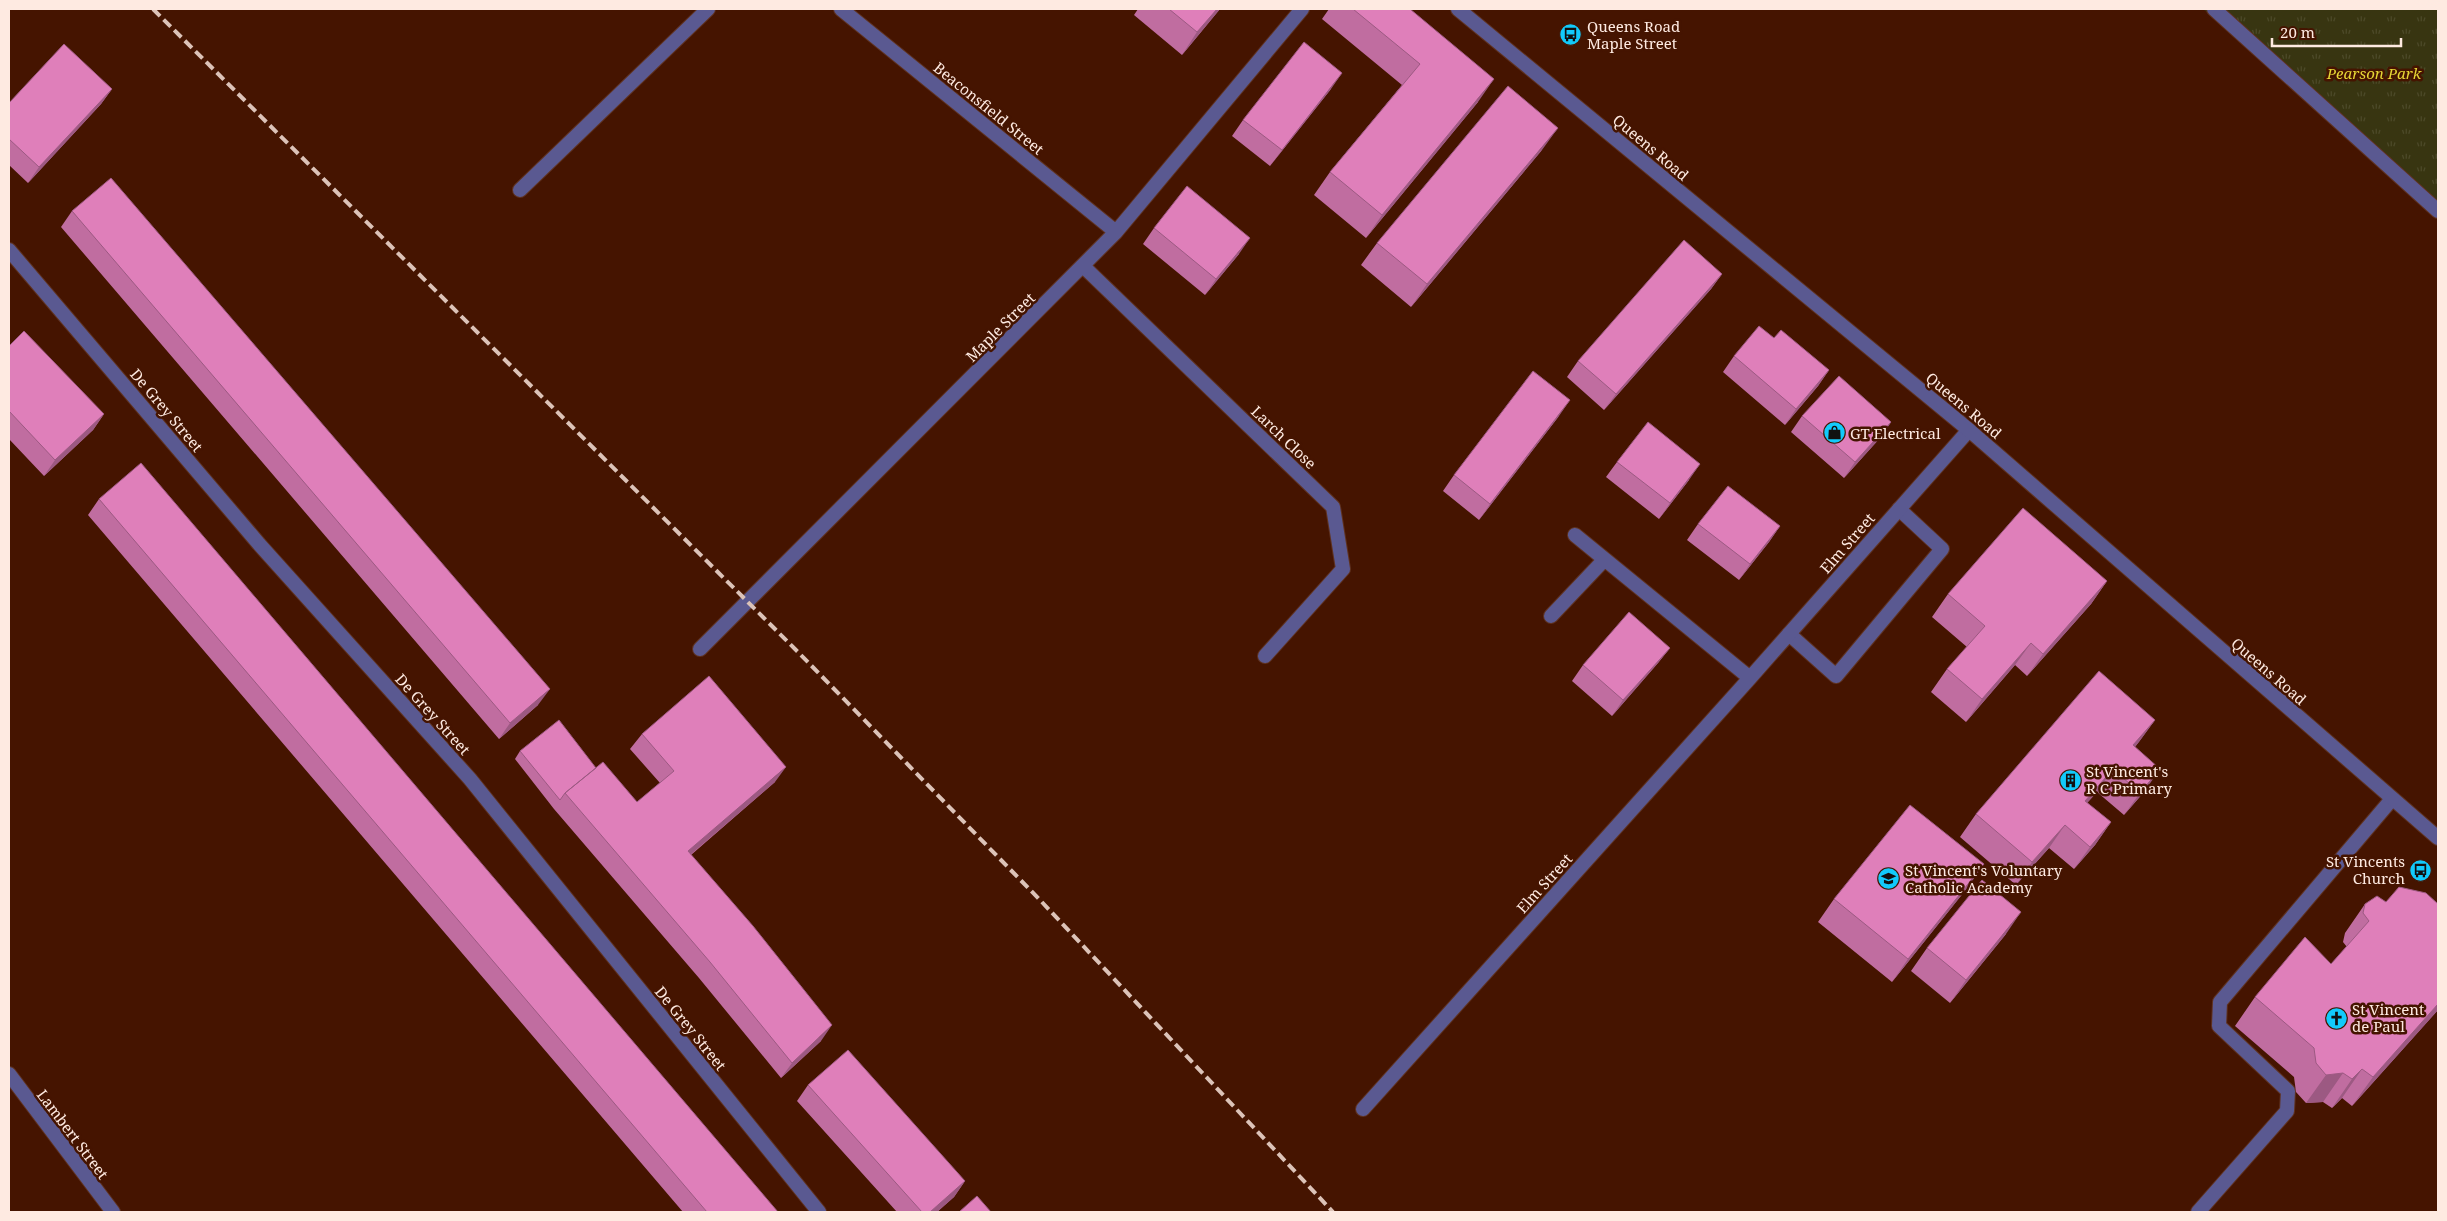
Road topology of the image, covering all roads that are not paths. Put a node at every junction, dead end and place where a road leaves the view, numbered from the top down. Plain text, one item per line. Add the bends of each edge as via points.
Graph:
1 (708, 9) edge
2 (841, 9) edge
3 (1302, 9) edge
4 (1458, 9) edge
5 (2214, 9) edge
6 (520, 190) dead end
7 (2438, 211) edge
8 (1116, 232) junction
9 (9, 250) edge
10 (1083, 266) junction
11 (1969, 430) junction
12 (1899, 509) junction
13 (1574, 535) dead end
14 (1604, 560) junction
15 (1551, 616) dead end
16 (1789, 634) junction
17 (700, 650) dead end
18 (1265, 656) dead end
19 (1750, 678) junction
20 (2392, 800) junction
21 (2438, 838) edge
22 (9, 1074) edge
23 (1363, 1109) dead end
24 (113, 1212) edge
25 (819, 1212) edge
26 (2198, 1212) edge

1 - 6 street
2 - 8 street, Beaconsfield Street
3 - 8 street, Maple Street
4 - 11 street, Queens Road
5 - 7 street
8 - 10 street, Maple Street
9 - 25 street, De Grey Street via 259,544 470,779
10 - 17 street, Maple Street
10 - 18 street, Larch Close via 1333,507 1343,569
11 - 12 street, Elm Street
11 - 20 street, Queens Road
12 - 16 street, Elm Street
12 - 16 street via 1942,549 1836,676
13 - 14 street
14 - 15 street
14 - 19 street
16 - 19 street, Elm Street
19 - 23 street, Elm Street
20 - 21 street, Queens Road
20 - 26 street via 2220,1002 2219,1026 2288,1091 2287,1111
22 - 24 street, Lambert Street

